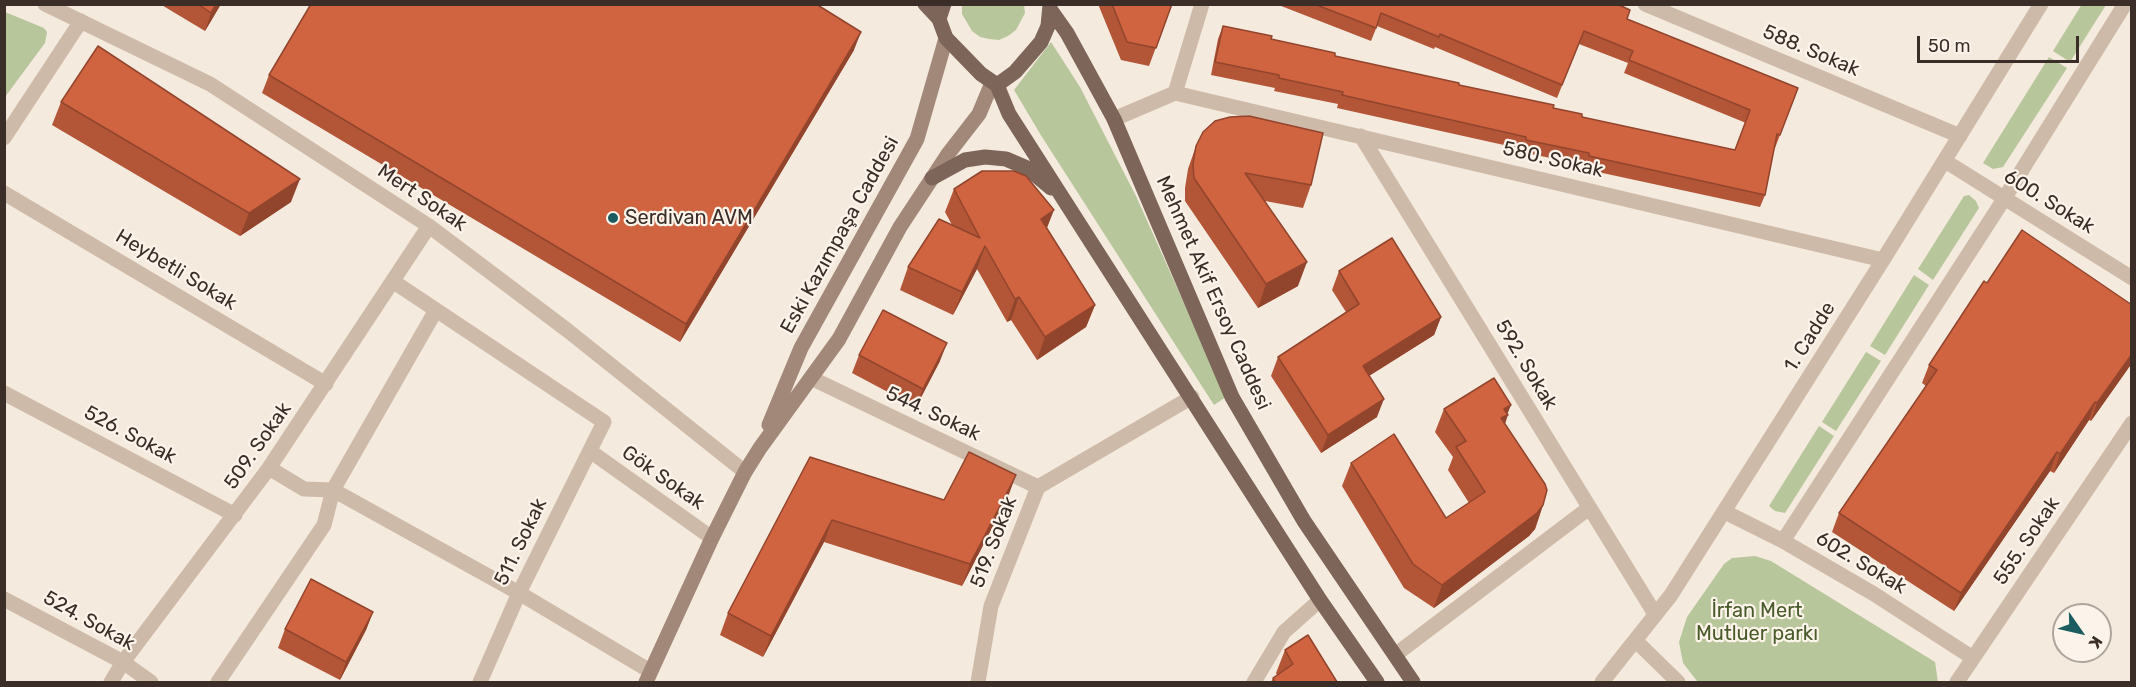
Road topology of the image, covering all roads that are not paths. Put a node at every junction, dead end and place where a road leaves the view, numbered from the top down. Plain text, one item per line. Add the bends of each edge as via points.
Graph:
1 (45, 4) edge
2 (925, 4) edge
3 (1202, 4) edge
4 (1645, 4) edge
5 (2041, 4) edge
6 (2125, 4) edge
7 (1050, 7) edge
8 (942, 12) edge
9 (81, 21) junction
10 (946, 38) junction
11 (994, 84) junction
12 (1174, 93) junction
13 (1114, 119) junction
14 (1361, 136) junction
15 (1960, 136) junction
16 (4, 138) edge
17 (1944, 161) junction
18 (933, 178) junction
19 (4, 193) edge
20 (1063, 199) junction
21 (2004, 199) junction
22 (429, 226) junction
23 (1883, 260) junction
24 (2132, 278) edge
25 (394, 282) junction
26 (436, 310) junction
27 (811, 378) junction
28 (326, 384) junction
29 (4, 393) edge
30 (1191, 397) junction
31 (2132, 423) edge
32 (760, 448) junction
33 (590, 451) junction
34 (269, 468) junction
35 (745, 472) junction
36 (1038, 487) junction
37 (333, 490) junction
38 (1589, 508) junction
39 (1725, 512) junction
40 (235, 515) junction
41 (712, 538) junction
42 (1783, 541) junction
43 (519, 593) junction
44 (4, 599) edge
45 (1320, 600) junction
46 (1655, 614) junction
47 (1636, 641) junction
48 (1395, 655) junction
49 (1973, 658) junction
50 (123, 662) junction
51 (648, 677) edge
52 (111, 682) edge
53 (151, 682) edge
54 (218, 682) edge
55 (480, 682) edge
56 (978, 682) edge
57 (1254, 682) edge
58 (1377, 682) edge
59 (1413, 682) edge
60 (1602, 682) edge
61 (1678, 682) edge
62 (1957, 682) edge

1 - 9 street, Mert Sokak
2 - 8 main road
3 - 12 street
4 - 15 street, 588. Sokak
5 - 15 street, 1. Cadde
6 - 21 street
7 - 11 main road via 1041,42 1015,72
7 - 13 main road, Mehmet Akif Ersoy Caddesi
8 - 10 main road
9 - 16 street
9 - 22 street, Mert Sokak via 210,84
10 - 11 main road
10 - 32 street, Eski Kazımpaşa Caddesi via 917,139 801,348
11 - 18 street, Eski Kazımpaşa Caddesi via 979,114
11 - 20 main road
12 - 13 street
12 - 14 street, 580. Sokak
13 - 48 main road, Mehmet Akif Ersoy Caddesi via 1232,397 1304,521
14 - 23 street, 580. Sokak
14 - 38 street, 592. Sokak
15 - 17 street, 1. Cadde
17 - 21 street, 600. Sokak
17 - 23 street, 1. Cadde
18 - 20 main road via 965,160 1006,159 1027,168
18 - 27 street, Eski Kazımpaşa Caddesi via 900,227 839,339
19 - 28 street, Heybetli Sokak
20 - 30 main road
21 - 24 street, 600. Sokak
21 - 42 street
22 - 25 street, 509. Sokak
22 - 35 street, Mert Sokak
23 - 39 street, 1. Cadde
25 - 26 street
25 - 28 street, 509. Sokak
26 - 33 street, 511. Sokak via 603,422
26 - 37 street
27 - 32 street, Eski Kazımpaşa Caddesi
27 - 36 street, 544. Sokak
28 - 34 street, 509. Sokak
29 - 40 street, 526. Sokak
30 - 36 street, 519. Sokak
30 - 45 main road
31 - 49 street, 555. Sokak
32 - 35 street, Eski Kazımpaşa Caddesi
33 - 41 street, Gök Sokak
33 - 43 street, 511. Sokak
34 - 37 street via 304,489
34 - 40 street, 509. Sokak
35 - 41 street, Eski Kazımpaşa Caddesi
36 - 56 street, 519. Sokak via 991,606
37 - 43 street
37 - 54 street via 324,525
38 - 46 street, 592. Sokak
38 - 48 street
39 - 42 street, 602. Sokak
39 - 46 street, 1. Cadde
40 - 50 street, 509. Sokak
41 - 51 street, Eski Kazımpaşa Caddesi
42 - 49 street, 602. Sokak
43 - 51 street
43 - 55 street, 511. Sokak
44 - 50 street, 524. Sokak
45 - 57 street via 1284,632
45 - 58 main road
46 - 47 street, 1. Cadde
47 - 60 street, 1. Cadde
47 - 61 street
48 - 59 main road, Mehmet Akif Ersoy Caddesi
49 - 62 street, 555. Sokak
50 - 52 street, 509. Sokak
50 - 53 street, 524. Sokak

